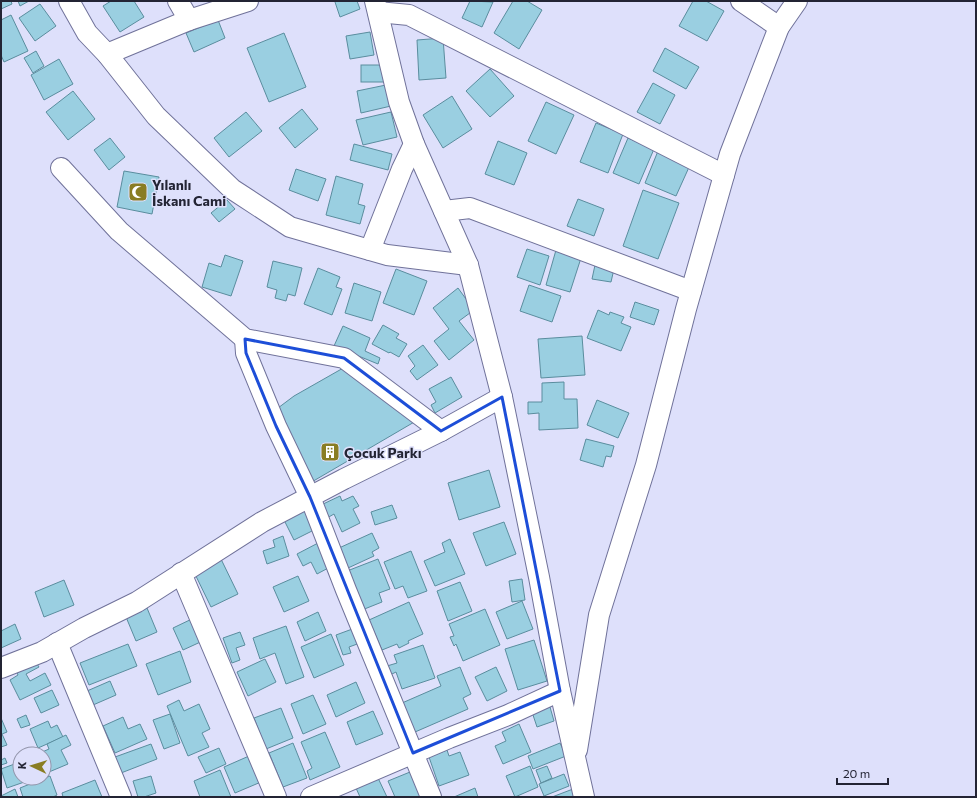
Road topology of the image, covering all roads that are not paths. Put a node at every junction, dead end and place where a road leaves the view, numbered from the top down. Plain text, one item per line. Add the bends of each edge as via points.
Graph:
1 (69, 1) edge
2 (178, 1) edge
3 (248, 1) edge
4 (741, 1) edge
5 (798, 1) edge
6 (377, 7) edge
7 (190, 20) junction
8 (779, 27) junction
9 (107, 54) junction
10 (414, 144) junction
11 (61, 168) dead end
12 (724, 175) junction
13 (444, 212) junction
14 (370, 250) junction
15 (468, 265) junction
16 (691, 291) junction
17 (245, 339) junction
18 (502, 397) junction
19 (441, 431) junction
20 (310, 497) junction
21 (182, 573) junction
22 (57, 643) junction
23 (1, 668) edge
24 (560, 691) junction
25 (413, 753) junction
26 (576, 759) junction
27 (121, 797) edge
28 (276, 797) edge
29 (311, 797) edge
30 (431, 797) edge
31 (584, 797) edge

1 - 9 street via 87,32
2 - 7 street
3 - 7 street
4 - 8 street
5 - 8 street
6 - 10 street via 399,102
6 - 12 street via 409,16
7 - 9 street
8 - 12 street
9 - 14 street via 156,116 232,190 290,227
10 - 13 street
10 - 14 street
11 - 17 street via 119,231
12 - 16 street
13 - 15 street
13 - 16 street via 470,208
14 - 15 street via 387,255
15 - 18 street
16 - 26 street via 646,465 600,615
17 - 19 street via 344,358
17 - 20 street via 246,353 276,426
18 - 19 street
18 - 24 street
19 - 20 street
20 - 21 street via 262,522
20 - 25 street
21 - 22 street via 136,602
21 - 28 street
22 - 23 street via 42,652
22 - 27 street
24 - 25 street via 508,716
24 - 26 street
25 - 29 street
25 - 30 street
26 - 31 street

